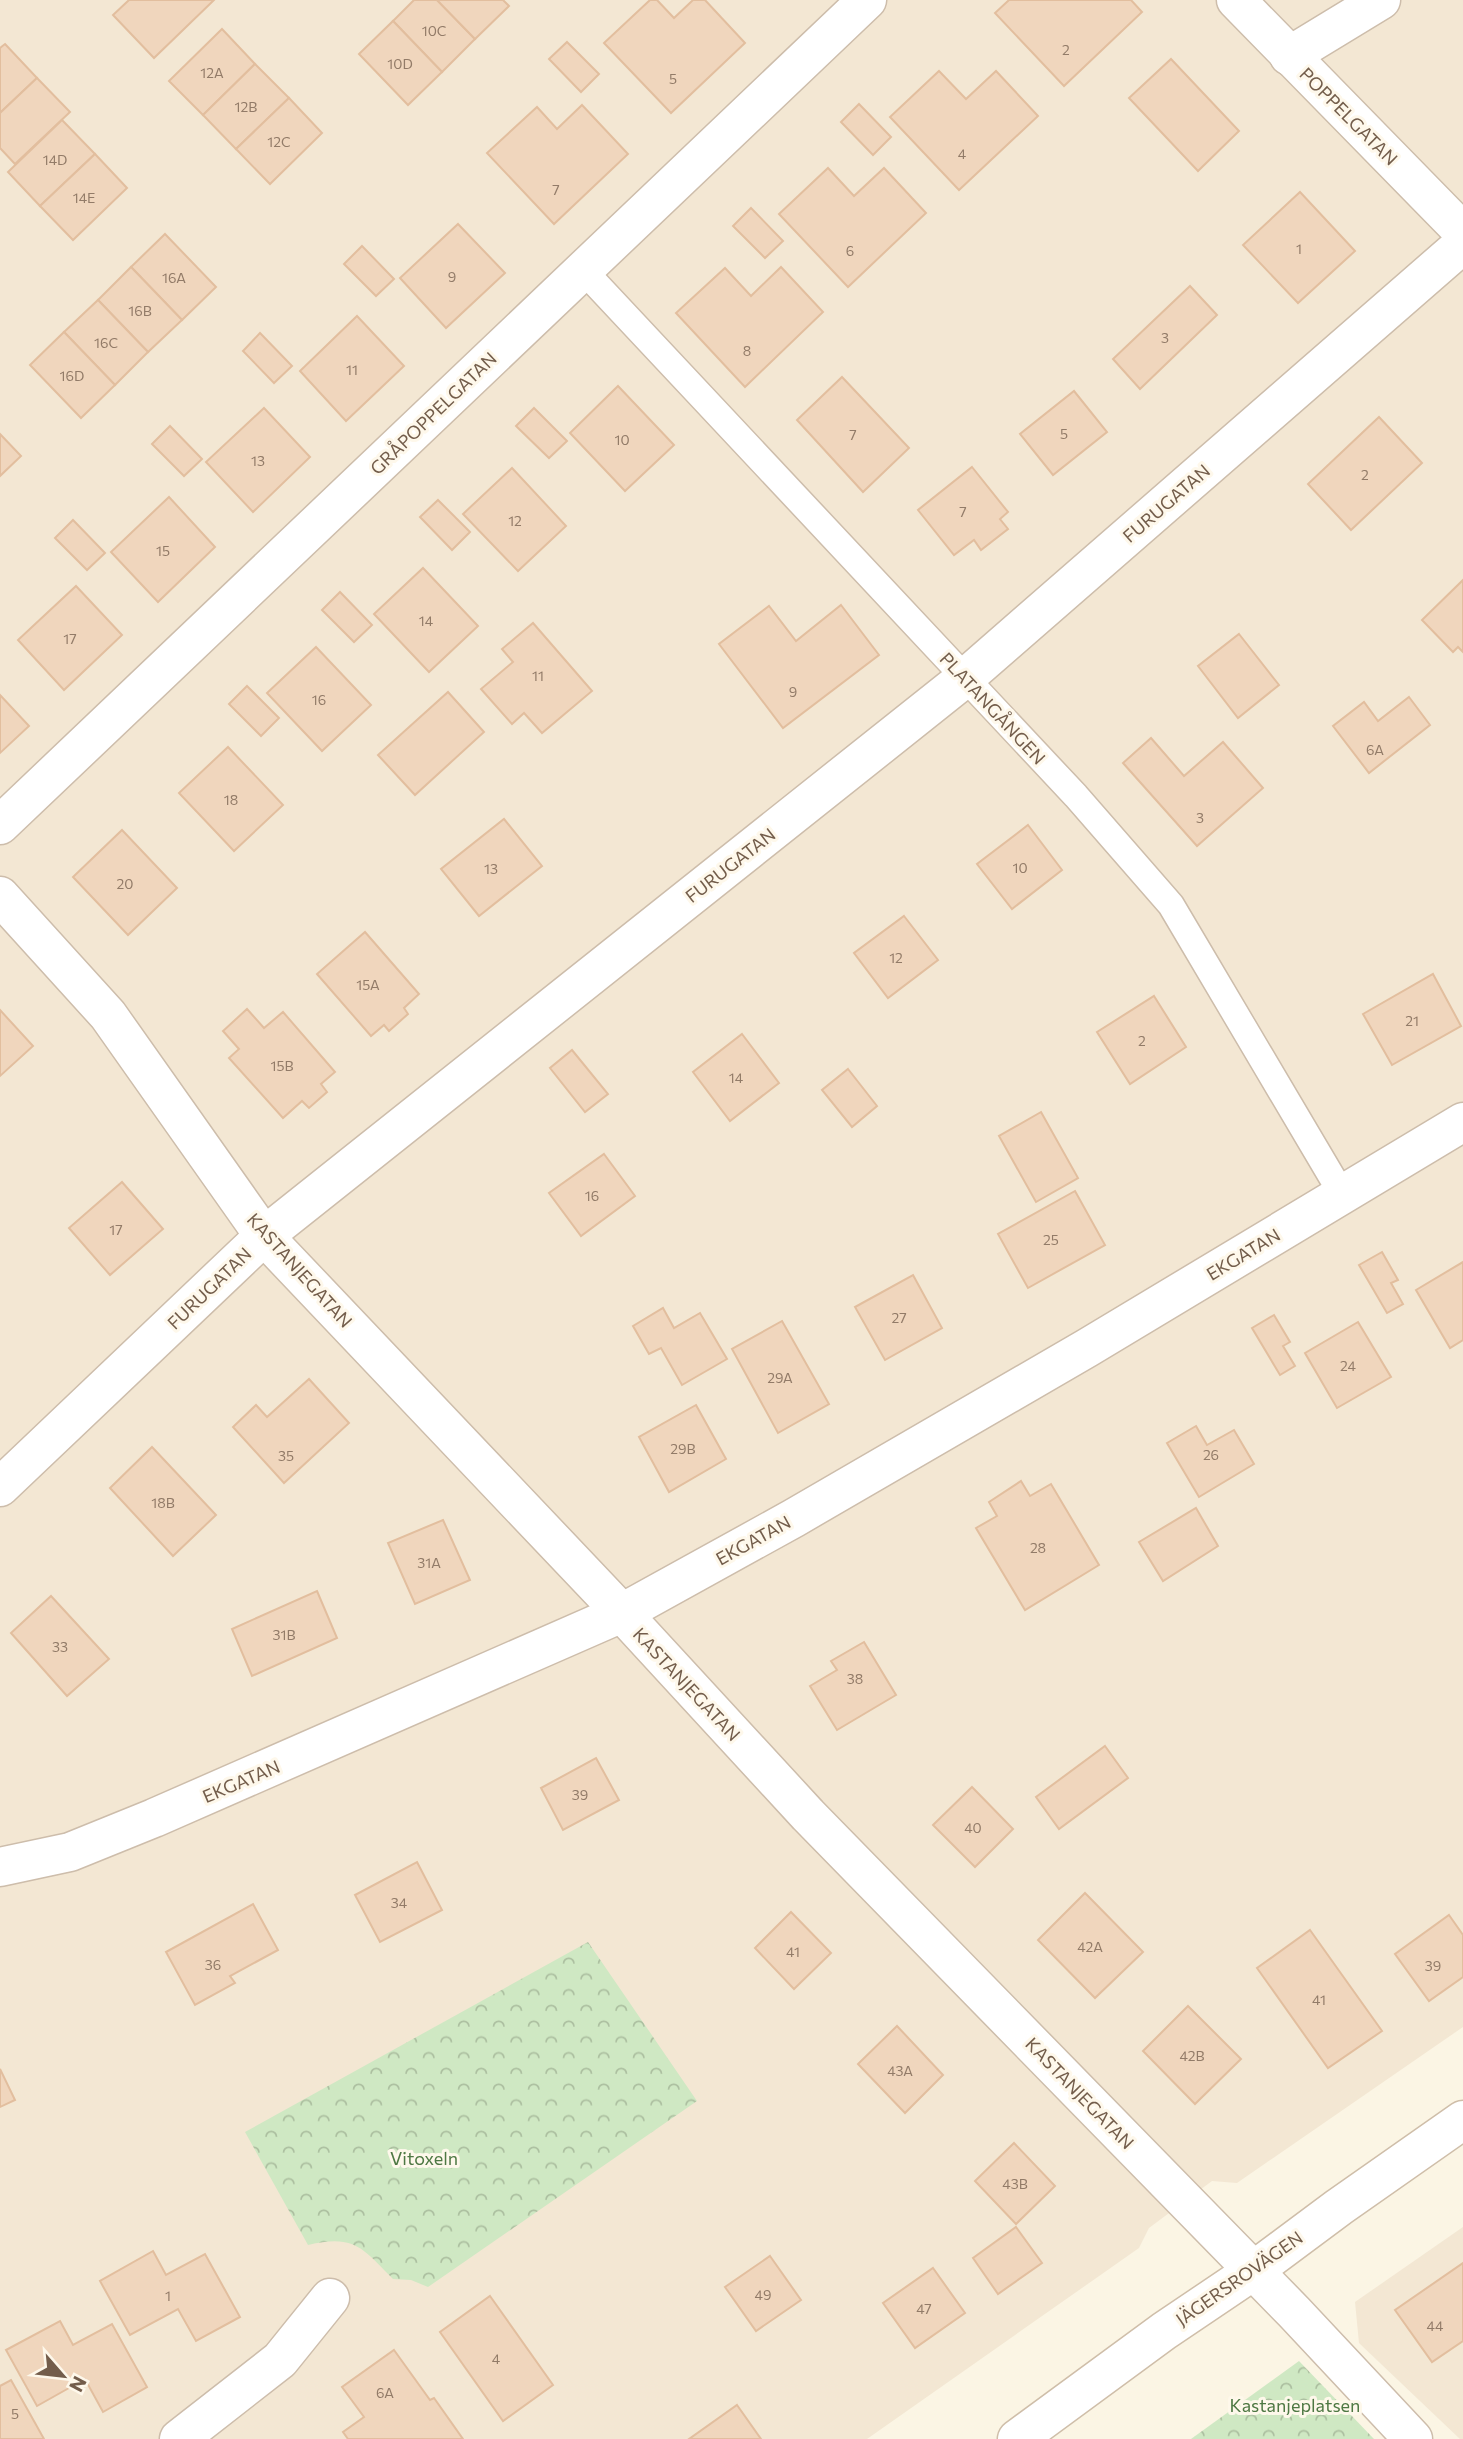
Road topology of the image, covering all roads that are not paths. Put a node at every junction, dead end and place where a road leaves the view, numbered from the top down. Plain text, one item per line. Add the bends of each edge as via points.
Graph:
1 (867, 0) edge
2 (1236, 0) edge
3 (1381, 0) edge
4 (1289, 56) junction
5 (1463, 232) edge
6 (1463, 244) edge
7 (583, 270) junction
8 (965, 678) junction
9 (0, 825) edge
10 (0, 896) edge
11 (1463, 1122) edge
12 (1342, 1194) junction
13 (264, 1236) junction
14 (0, 1487) edge
15 (622, 1613) junction
16 (0, 1867) edge
17 (1463, 2120) edge
18 (1253, 2271) junction
19 (330, 2298) dead end
20 (179, 2439) edge
21 (1017, 2439) edge
22 (1413, 2439) edge

1 - 7 street, GRÅPOPPELGATAN
2 - 4 street, POPPELGATAN
3 - 4 street
4 - 5 street, POPPELGATAN
6 - 8 street, FURUGATAN
7 - 8 lane, PLATANGÅNGEN
7 - 9 street, GRÅPOPPELGATAN
8 - 12 lane, PLATANGÅNGEN via 1171,905
8 - 13 street, FURUGATAN
10 - 13 street, KASTANJEGATAN via 108,1015
11 - 12 street, EKGATAN
12 - 15 street, EKGATAN via 1087,1348
13 - 14 street, FURUGATAN
13 - 15 street, KASTANJEGATAN
15 - 16 street, EKGATAN via 142,1823 70,1852
15 - 18 street, KASTANJEGATAN via 808,1815
17 - 18 street, JÄGERSROVÄGEN
18 - 21 street, JÄGERSROVÄGEN via 1164,2330
18 - 22 street, KASTANJEGATAN
19 - 20 street via 280,2360

